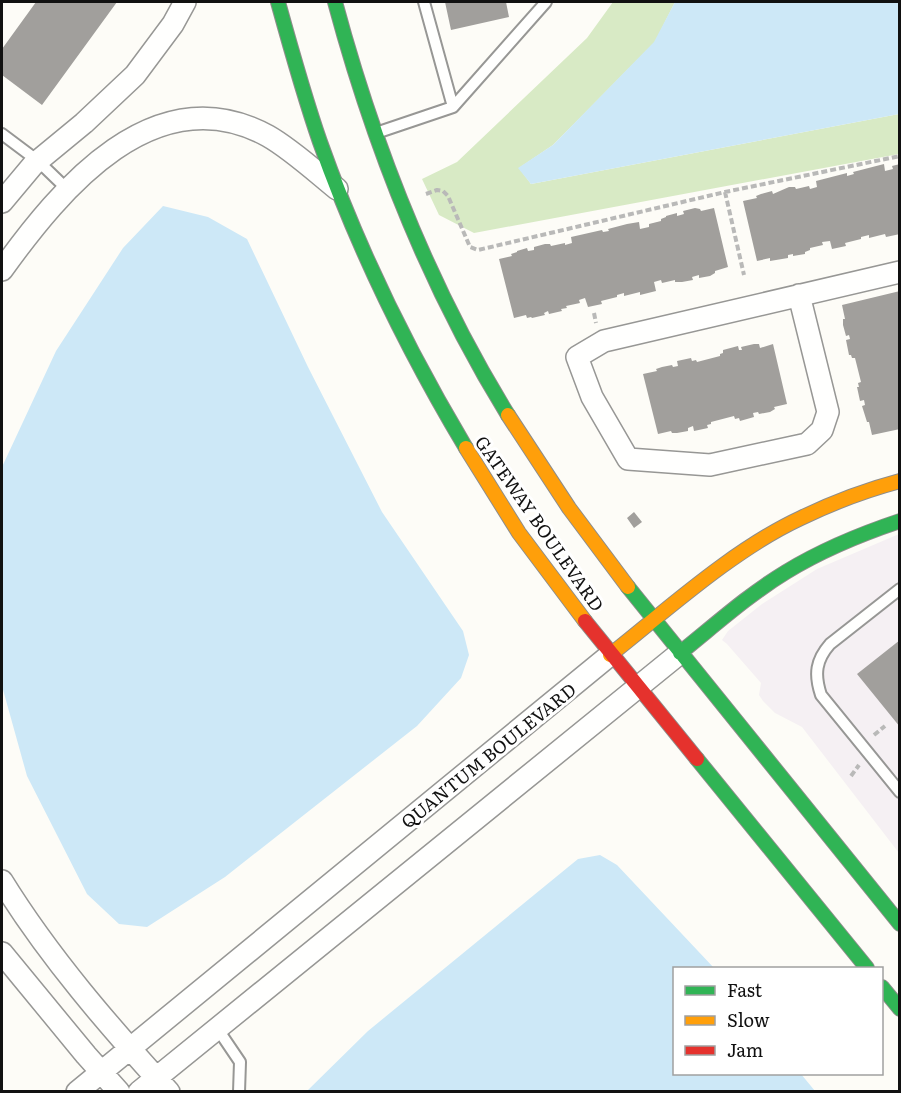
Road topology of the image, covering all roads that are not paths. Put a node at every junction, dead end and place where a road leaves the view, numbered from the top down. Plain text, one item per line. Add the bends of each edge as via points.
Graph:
1 (185, 2) edge
2 (278, 2) edge
3 (336, 2) edge
4 (424, 2) edge
5 (543, 3) edge
6 (453, 106) junction
7 (376, 133) junction
8 (2, 134) edge
9 (38, 161) junction
10 (67, 189) junction
11 (339, 190) junction
12 (2, 202) edge
13 (2, 270) edge
14 (900, 272) edge
15 (799, 295) junction
16 (900, 481) edge
17 (900, 521) edge
18 (900, 589) edge
19 (654, 621) junction
20 (680, 653) junction
21 (610, 656) junction
22 (639, 688) junction
23 (900, 792) edge
24 (2, 881) edge
25 (900, 924) edge
26 (2, 953) edge
27 (865, 967) edge
28 (883, 988) edge
29 (900, 1009) edge
30 (217, 1028) junction
31 (129, 1048) junction
32 (101, 1071) junction
33 (163, 1085) edge
34 (77, 1092) edge
35 (118, 1092) edge
36 (139, 1092) edge
37 (239, 1092) edge

1 - 9 street via 135,75
2 - 11 main road, GATEWAY BOULEVARD via 302,86
3 - 7 main road, GATEWAY BOULEVARD
4 - 6 lane
5 - 6 lane
6 - 7 lane
7 - 19 main road, GATEWAY BOULEVARD via 441,292 488,381 584,530
8 - 9 lane
9 - 10 lane
9 - 12 street
10 - 11 street via 126,141 162,124 194,118 238,124 268,136
10 - 13 street via 34,225
11 - 21 main road, GATEWAY BOULEVARD via 384,297 442,409 521,534
14 - 15 street
15 - 15 street via 604,340 578,357 592,397 628,459 710,465 807,444 822,430 828,412
16 - 19 main road, QUANTUM BOULEVARD via 800,518 773,533 723,566
17 - 20 main road via 838,544 787,572
18 - 23 lane via 830,644 816,667 821,695
19 - 20 main road, GATEWAY BOULEVARD
19 - 21 main road, QUANTUM BOULEVARD
20 - 22 street
20 - 25 main road, GATEWAY BOULEVARD
21 - 22 main road, GATEWAY BOULEVARD
21 - 31 street, QUANTUM BOULEVARD
22 - 27 main road, GATEWAY BOULEVARD
22 - 30 street
24 - 31 street via 30,926
26 - 32 street
28 - 29 main road
30 - 33 street
30 - 37 lane via 240,1062
31 - 32 street, QUANTUM BOULEVARD
31 - 33 street
32 - 34 street, QUANTUM BOULEVARD
32 - 35 street
33 - 36 street

